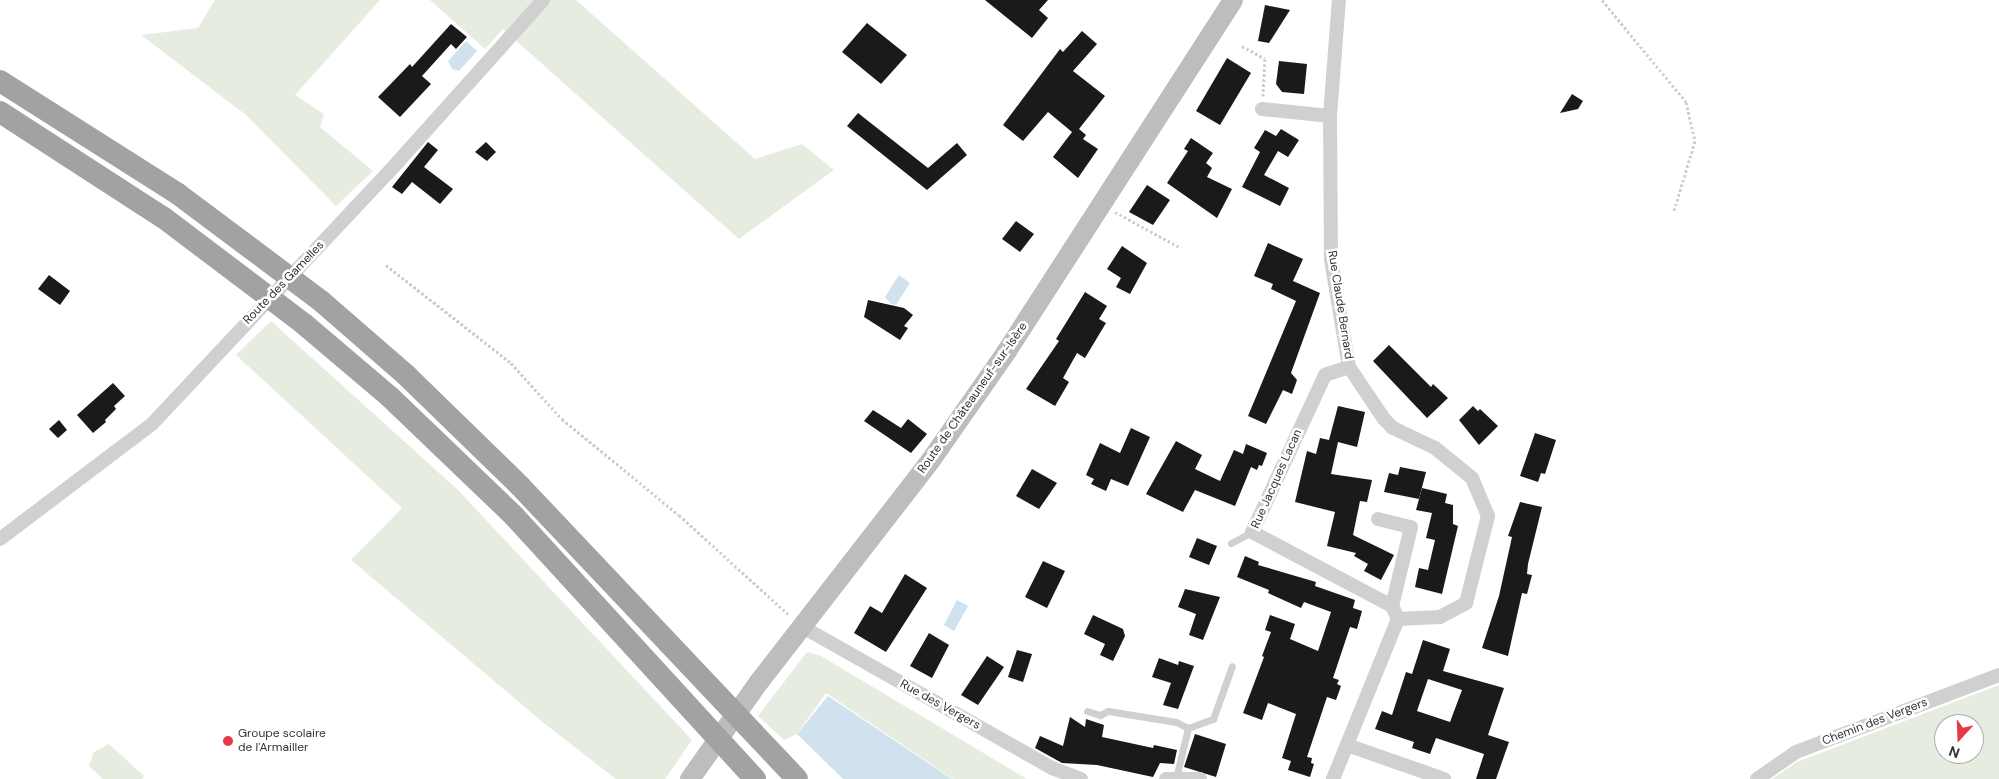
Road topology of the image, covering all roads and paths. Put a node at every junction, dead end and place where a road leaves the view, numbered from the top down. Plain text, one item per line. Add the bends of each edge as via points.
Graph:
1 (543, 0) edge
2 (1234, 0) edge
3 (1339, 0) edge
4 (1602, 0) edge
5 (1242, 46) dead end
6 (0, 81) edge
7 (1262, 110) joint
8 (0, 112) edge
9 (1330, 116) junction
10 (1101, 204) junction
11 (1674, 211) dead end
12 (1180, 248) dead end
13 (386, 265) dead end
14 (1349, 367) junction
15 (1378, 519) dead end
16 (1252, 532) junction
17 (0, 539) edge
18 (1231, 543) dead end
19 (1392, 606) junction
20 (1398, 619) junction
21 (801, 626) junction
22 (1232, 666) dead end
23 (1999, 675) edge
24 (1087, 711) dead end
25 (1188, 728) junction
26 (1347, 745) junction
27 (692, 776) edge
28 (1176, 778) edge
29 (755, 779) edge
30 (798, 779) edge
31 (1081, 779) edge
32 (1166, 779) edge
33 (1200, 779) edge
34 (1333, 779) edge
35 (1444, 779) edge
36 (1757, 779) edge

1 - 17 street, Route des Gamelles via 387,174 152,424
2 - 10 main road, Route de Châteauneuf-sur-Isère
3 - 9 street, Rue Claude Bernard
4 - 11 path via 1686,102 1695,141
5 - 7 path via 1265,59
6 - 30 highway via 178,194 320,301 406,374 520,486
7 - 9 street
8 - 29 highway via 156,212 245,277 390,397 514,516
9 - 14 street, Rue Claude Bernard via 1331,259
10 - 12 path
10 - 21 main road, Route de Châteauneuf-sur-Isère via 1007,351 931,460
13 - 21 path via 512,363 562,419 679,515
14 - 16 street, Rue Jacques Lacan via 1325,375
14 - 20 street, Rue Claude Bernard via 1384,420 1393,428 1435,448 1472,478 1488,516 1466,603 1440,617
15 - 19 street via 1411,527
16 - 18 lane
16 - 19 street, Rue Jacques Lacan
19 - 20 street
20 - 26 street
21 - 27 main road, Route de Châteauneuf-sur-Isère
21 - 31 street, Rue des Vergers via 1052,768
22 - 25 lane via 1212,719
23 - 36 street, Chemin des Vergers via 1796,752
24 - 25 lane via 1100,715 1108,710 1176,722
25 - 28 lane
26 - 34 street
26 - 35 street
28 - 32 street
28 - 33 street

